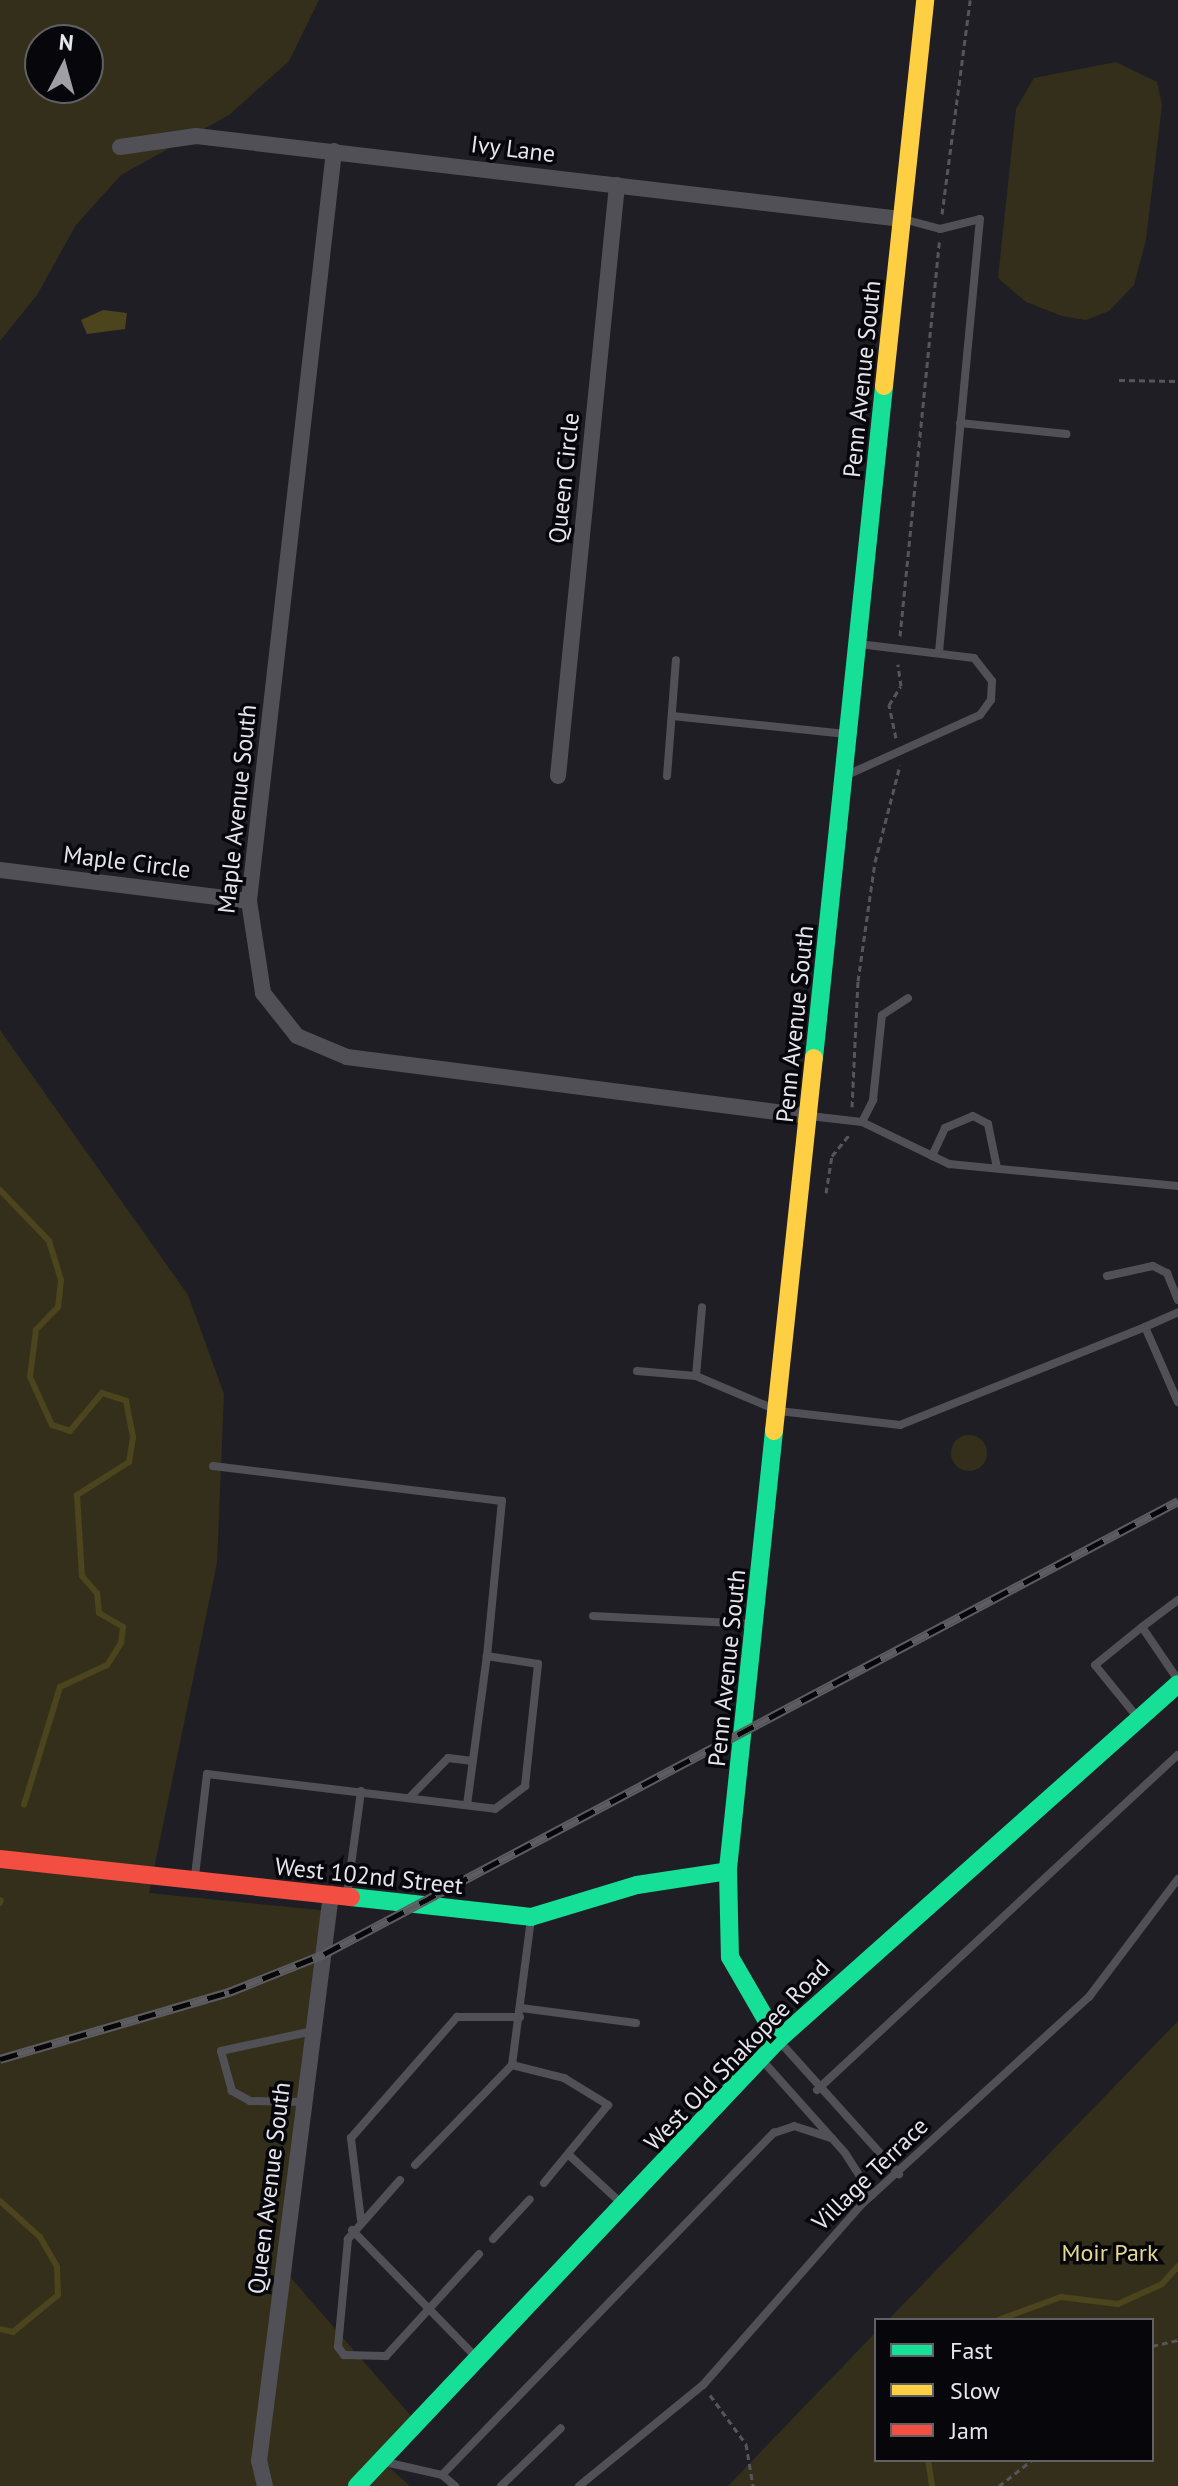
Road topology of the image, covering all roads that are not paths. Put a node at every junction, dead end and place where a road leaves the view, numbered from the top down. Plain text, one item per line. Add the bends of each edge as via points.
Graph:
1 (925, 0) edge
2 (120, 147) dead end
3 (334, 151) junction
4 (617, 185) junction
5 (902, 219) junction
6 (960, 423) junction
7 (1066, 434) dead end
8 (859, 644) junction
9 (939, 652) junction
10 (676, 660) dead end
11 (672, 716) junction
12 (850, 735) junction
13 (846, 775) junction
14 (558, 776) dead end
15 (667, 776) dead end
16 (0, 870) edge
17 (249, 901) junction
18 (908, 998) dead end
19 (810, 1116) junction
20 (862, 1122) junction
21 (932, 1156) junction
22 (997, 1168) junction
23 (1178, 1186) edge
24 (1107, 1276) dead end
25 (1178, 1300) edge
26 (702, 1307) dead end
27 (1178, 1312) edge
28 (1145, 1327) junction
29 (637, 1371) dead end
30 (696, 1376) junction
31 (1178, 1402) edge
32 (779, 1411) junction
33 (213, 1466) dead end
34 (1178, 1600) edge
35 (593, 1616) dead end
36 (756, 1624) junction
37 (1142, 1627) junction
38 (487, 1656) junction
39 (1178, 1682) edge
40 (1139, 1718) junction
41 (1178, 1755) edge
42 (473, 1761) junction
43 (361, 1791) junction
44 (410, 1797) junction
45 (467, 1805) junction
46 (0, 1859) edge
47 (728, 1871) junction
48 (1178, 1879) edge
49 (195, 1882) junction
50 (339, 1895) junction
51 (531, 1917) junction
52 (520, 2013) junction
53 (636, 2023) dead end
54 (314, 2031) junction
55 (778, 2040) junction
56 (761, 2059) junction
57 (512, 2065) junction
58 (817, 2090) junction
59 (305, 2102) junction
60 (832, 2138) junction
61 (569, 2155) junction
62 (415, 2165) dead end
63 (899, 2174) junction
64 (400, 2180) dead end
65 (544, 2183) dead end
66 (872, 2195) junction
67 (530, 2199) dead end
68 (625, 2206) junction
69 (361, 2220) junction
70 (352, 2230) junction
71 (493, 2239) dead end
72 (479, 2254) dead end
73 (429, 2309) junction
74 (480, 2360) junction
75 (561, 2428) dead end
76 (381, 2461) junction
77 (442, 2475) junction
78 (265, 2486) edge
79 (357, 2486) edge
80 (455, 2486) edge
81 (501, 2486) edge
82 (579, 2486) edge

1 - 5 main road, Penn Avenue South
2 - 3 street, Ivy Lane via 196,136
3 - 4 street, Ivy Lane
3 - 17 street, Maple Avenue South
4 - 5 street, Ivy Lane
4 - 14 street, Queen Circle
5 - 6 lane via 940,229 980,219
5 - 8 main road, Penn Avenue South
6 - 7 lane
6 - 9 lane
8 - 9 lane
8 - 12 main road, Penn Avenue South
9 - 13 lane via 986,667 991,700 980,715
10 - 11 lane
11 - 12 lane
11 - 15 lane
12 - 13 main road, Penn Avenue South
13 - 19 main road, Penn Avenue South
16 - 17 street, Maple Circle
17 - 19 street, Maple Avenue South via 263,993 276,1017 320,1049
18 - 20 lane via 882,1015 873,1100
19 - 20 lane
19 - 32 main road, Penn Avenue South
20 - 21 lane
21 - 22 lane
21 - 22 lane via 945,1128 973,1116 988,1124
22 - 23 lane
24 - 25 lane via 1153,1266 1167,1273
26 - 30 lane
27 - 28 lane
28 - 31 lane
28 - 32 lane via 900,1425
29 - 30 lane
30 - 32 lane
32 - 36 main road, Penn Avenue South
33 - 38 lane via 502,1501
34 - 37 lane
35 - 36 lane
36 - 47 main road, Penn Avenue South
37 - 39 lane
37 - 40 lane via 1095,1665
38 - 42 lane
38 - 45 lane via 538,1664 525,1786 495,1809
39 - 40 main road, West Old Shakopee Road
40 - 55 main road, West Old Shakopee Road
41 - 58 lane
42 - 44 lane via 448,1758
42 - 45 lane
43 - 44 lane
43 - 49 lane via 207,1774
43 - 50 lane
44 - 45 lane
46 - 49 main road, West 102nd Street
47 - 51 main road, West 102nd Street via 637,1885
47 - 55 main road, Penn Avenue South via 730,1957
48 - 63 lane, Village Terrace via 1089,1997
49 - 50 main road, West 102nd Street
50 - 51 main road, West 102nd Street
50 - 54 street, Queen Avenue South
51 - 52 lane
52 - 53 lane
52 - 57 lane
52 - 69 lane via 457,2017 351,2138
54 - 59 street, Queen Avenue South
54 - 59 lane via 221,2051 232,2091 250,2101
55 - 56 main road, West Old Shakopee Road
55 - 58 lane
56 - 60 lane
56 - 68 main road, West Old Shakopee Road
57 - 61 lane via 564,2078 608,2105
57 - 62 lane
58 - 63 lane via 888,2155
59 - 78 street, Queen Avenue South via 259,2461
60 - 66 lane
60 - 77 lane via 794,2126 774,2133
61 - 65 lane
61 - 68 lane
63 - 66 lane, Village Terrace
64 - 69 lane
66 - 82 lane, Village Terrace via 703,2385 615,2450
67 - 71 lane
68 - 74 main road, West Old Shakopee Road
69 - 70 lane
70 - 73 lane
70 - 73 lane via 338,2347 344,2355 386,2356
72 - 73 lane
73 - 74 lane
74 - 76 main road, West Old Shakopee Road
75 - 81 lane
76 - 77 lane
76 - 79 main road, West Old Shakopee Road
77 - 80 lane

